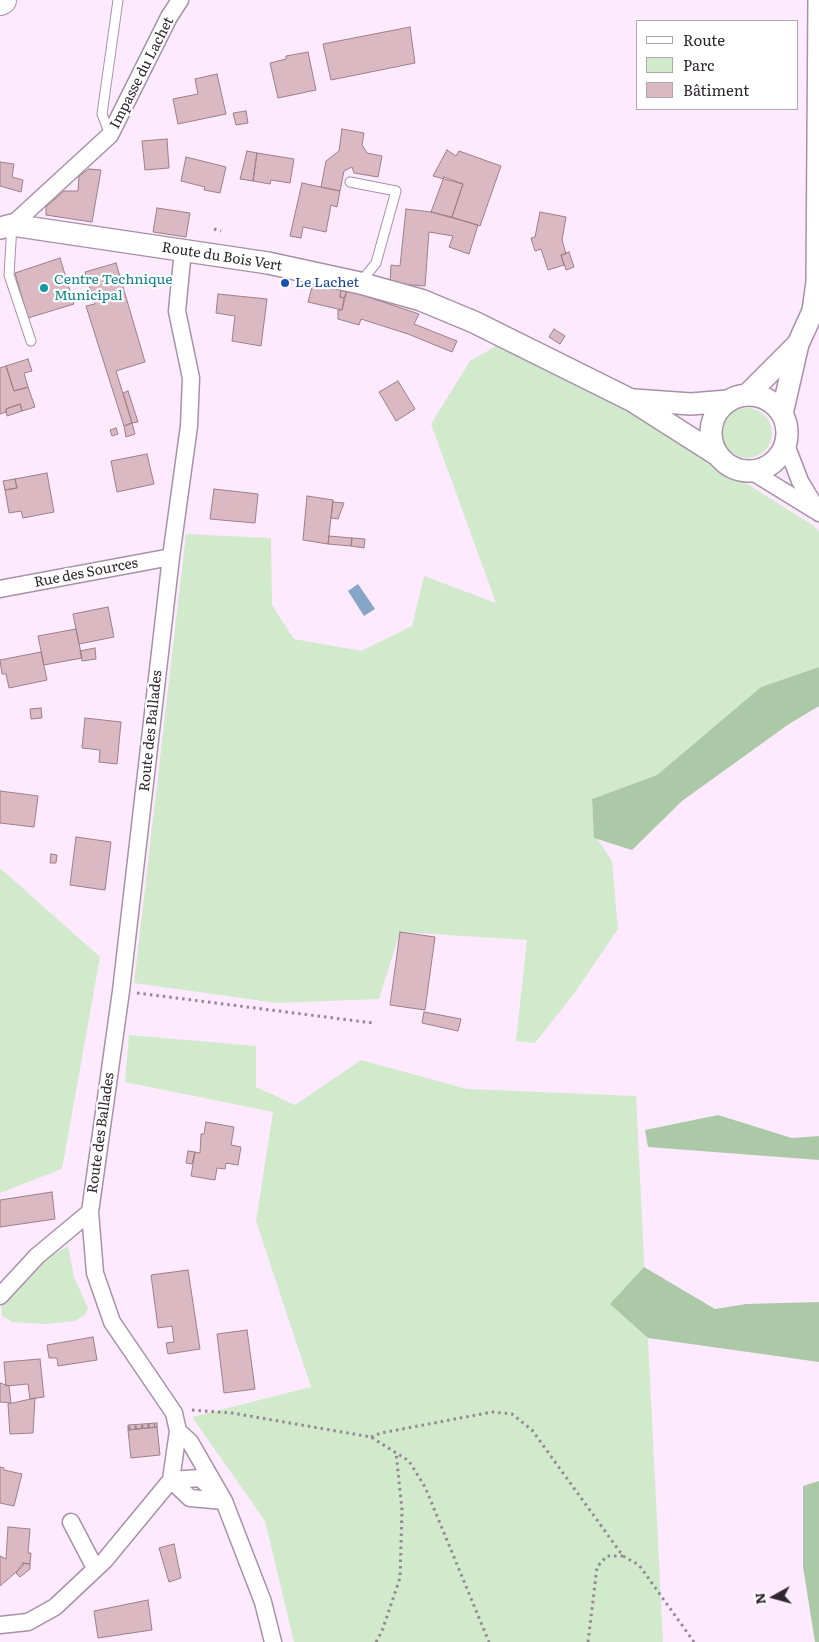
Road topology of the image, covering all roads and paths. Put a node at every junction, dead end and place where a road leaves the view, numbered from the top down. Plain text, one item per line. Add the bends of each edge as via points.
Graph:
1 (118, 0) edge
2 (180, 0) edge
3 (819, 0) edge
4 (110, 135) junction
5 (350, 182) dead end
6 (6, 226) edge
7 (214, 229) dead end
8 (222, 231) dead end
9 (183, 250) junction
10 (360, 283) junction
11 (31, 341) dead end
12 (798, 344) junction
13 (737, 398) junction
14 (631, 400) junction
15 (782, 414) junction
16 (785, 442) junction
17 (719, 456) junction
18 (751, 471) junction
19 (818, 512) edge
20 (171, 557) junction
21 (0, 589) edge
22 (122, 992) junction
23 (373, 1023) dead end
24 (90, 1212) junction
25 (0, 1296) edge
26 (174, 1413) junction
27 (155, 1425) dead end
28 (128, 1428) dead end
29 (178, 1431) junction
30 (371, 1437) junction
31 (396, 1452) junction
32 (171, 1480) junction
33 (224, 1501) junction
34 (71, 1522) dead end
35 (623, 1556) junction
36 (96, 1568) junction
37 (0, 1625) edge
38 (273, 1642) edge
39 (376, 1642) edge
40 (489, 1642) edge
41 (588, 1642) edge
42 (694, 1642) edge

1 - 4 lane via 102,114
2 - 4 street, Impasse du Lachet
3 - 12 street via 817,282 813,311
4 - 6 street, Impasse du Lachet
5 - 10 lane via 396,191 376,263
6 - 9 street, Route du Bois Vert
6 - 11 lane via 8,275
7 - 8 path
9 - 10 street, Route du Bois Vert via 268,263
9 - 20 street, Route des Ballades via 177,311 191,378 189,426
10 - 14 street, Route du Bois Vert via 421,300 456,314
12 - 13 street
12 - 15 street
13 - 14 street via 691,404
13 - 15 street via 767,399
13 - 17 street via 719,409 712,420 710,433
14 - 17 street
15 - 16 street
16 - 18 street via 773,462
16 - 19 street via 800,481
17 - 18 street via 728,465
18 - 19 street
20 - 21 street, Rue des Sources
20 - 22 street, Route des Ballades
22 - 23 path
22 - 24 street, Route des Ballades
24 - 25 street via 37,1256
24 - 26 street, Route des Ballades via 95,1273 112,1322
26 - 29 street
26 - 30 path via 192,1410 232,1413
27 - 28 path
29 - 32 street
29 - 33 street via 190,1442
30 - 31 path
30 - 35 path via 492,1412 512,1414 532,1430
31 - 39 path via 402,1510 400,1578
31 - 40 path via 409,1461 426,1487
32 - 33 street via 200,1478
32 - 36 street
33 - 38 street via 263,1602
34 - 36 street
35 - 41 path via 608,1556 597,1567
35 - 42 path via 639,1565
36 - 37 street via 55,1607 28,1622

